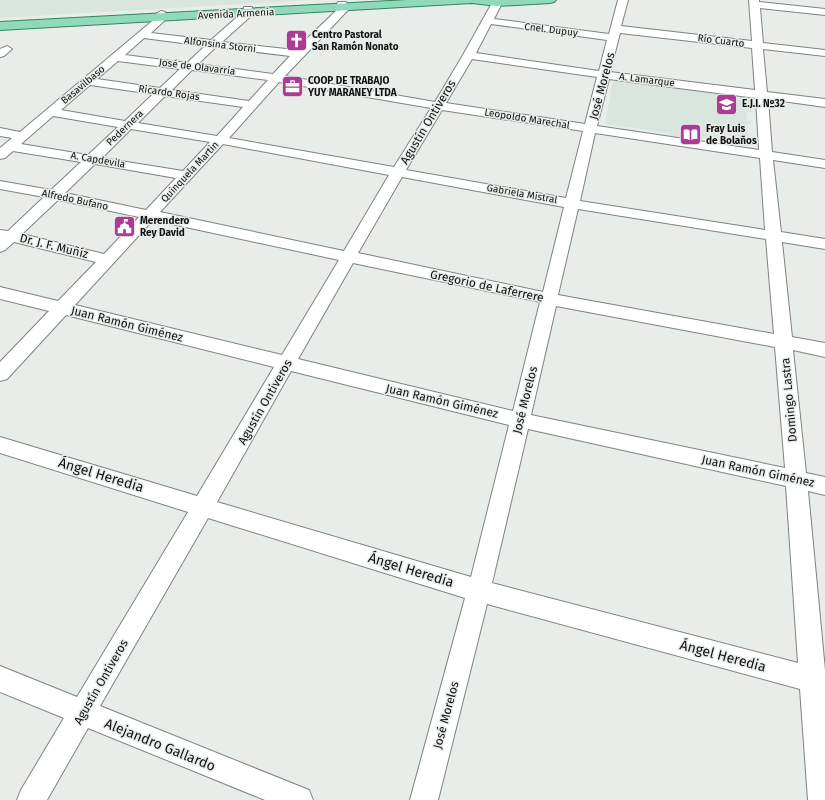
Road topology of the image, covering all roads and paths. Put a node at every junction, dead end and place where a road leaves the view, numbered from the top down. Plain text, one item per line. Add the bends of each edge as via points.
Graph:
1 (423, 0) edge
2 (472, 0) edge
3 (550, 0) edge
4 (624, 0) edge
5 (397, 1) edge
6 (497, 3) junction
7 (755, 3) edge
8 (343, 6) junction
9 (248, 11) junction
10 (825, 12) edge
11 (162, 16) junction
12 (488, 21) junction
13 (0, 22) edge
14 (0, 26) edge
15 (615, 33) junction
16 (142, 35) junction
17 (214, 44) junction
18 (757, 45) junction
19 (825, 53) edge
20 (298, 54) junction
21 (469, 55) junction
22 (117, 57) junction
23 (189, 67) junction
24 (605, 75) junction
25 (276, 78) junction
26 (88, 81) junction
27 (162, 92) junction
28 (762, 95) junction
29 (825, 103) edge
30 (251, 105) junction
31 (439, 106) junction
32 (51, 112) junction
33 (129, 124) junction
34 (590, 129) junction
35 (0, 132) edge
36 (22, 136) junction
37 (220, 140) junction
38 (5, 150) edge
39 (766, 155) junction
40 (92, 159) junction
41 (825, 164) edge
42 (398, 172) junction
43 (186, 176) junction
44 (0, 185) edge
45 (55, 195) junction
46 (573, 204) junction
47 (150, 216) junction
48 (6, 234) edge
49 (772, 236) junction
50 (825, 244) edge
51 (0, 247) edge
52 (349, 258) junction
53 (108, 260) junction
54 (0, 293) edge
55 (551, 299) junction
56 (61, 308) junction
57 (784, 343) junction
58 (825, 350) edge
59 (287, 364) junction
60 (1, 371) edge
61 (520, 420) junction
62 (0, 445) edge
63 (796, 479) junction
64 (825, 486) edge
65 (204, 506) junction
66 (479, 591) junction
67 (0, 679) edge
68 (819, 681) edge
69 (83, 714) junction
70 (31, 800) edge
71 (299, 800) edge
72 (424, 800) edge
73 (822, 800) edge

1 - 5 main road, Avenida Armenia
2 - 6 main road, Avenida Armenia
2 - 8 main road, Avenida Armenia
3 - 6 main road, Avenida Armenia
4 - 15 street, José Morelos
5 - 8 main road, Avenida Armenia
6 - 12 street, Agustín Ontiveros
7 - 10 street
7 - 18 street, Domingo Lastra
8 - 9 main road, Avenida Armenia
8 - 20 street, Quinquela Martin
9 - 11 main road, Avenida Armenia
9 - 17 street, Pedernera
11 - 13 main road, Avenida Armenia
11 - 14 main road, Avenida Armenia
11 - 16 street, Basavilbaso
12 - 15 street, Cnel. Dupuy
12 - 21 street, Agustín Ontiveros
15 - 18 street, Río Cuarto
15 - 24 street, José Morelos
16 - 17 street, Alfonsina Storni
16 - 22 street, Basavilbaso
17 - 20 street, Alfonsina Storni
17 - 23 street, Pedernera
18 - 19 street, Río Cuarto
18 - 28 street, Domingo Lastra
20 - 25 street, Quinquela Martin
21 - 24 street, A. Lamarque
21 - 31 street, Agustín Ontiveros
22 - 23 street, José de Olavarría
22 - 26 street, Basavilbaso
23 - 25 street, José de Olavarría
23 - 27 street, Pedernera
24 - 28 street, A. Lamarque
24 - 34 street, José Morelos
25 - 30 street, Quinquela Martin
25 - 31 street, Leopoldo Marechal
26 - 27 street, Ricardo Rojas
26 - 32 street, Basavilbaso
27 - 30 street, Ricardo Rojas
27 - 33 street, Pedernera
28 - 29 street, A. Lamarque
28 - 39 street, Domingo Lastra
30 - 37 street, Quinquela Martin
31 - 34 street, Leopoldo Marechal
31 - 42 street, Agustín Ontiveros
32 - 33 street, Gabriela Mistral
32 - 36 street, Basavilbaso
33 - 37 street, Gabriela Mistral
33 - 40 street, Pedernera
34 - 39 street, Leopoldo Marechal
34 - 46 street, José Morelos
35 - 36 street
36 - 38 street, Basavilbaso
37 - 42 street, Gabriela Mistral
37 - 43 street, Quinquela Martin
38 - 40 street, A. Capdevila
39 - 41 street, Leopoldo Marechal
39 - 49 street, Domingo Lastra
40 - 43 street, A. Capdevila
40 - 45 street, Pedernera
42 - 46 street, Gabriela Mistral
42 - 52 street, Agustín Ontiveros
43 - 47 street, Quinquela Martin
44 - 45 street, Alfredo Bufano
45 - 47 street, Alfredo Bufano
45 - 48 street, Pedernera
46 - 49 street, Gabriela Mistral
46 - 55 street, José Morelos
47 - 52 street, Gregorio de Laferrere
47 - 53 street, Quinquela Martin
48 - 51 street, Pedernera
48 - 53 street, Dr. J. F. Muñíz
49 - 50 street, Gabriela Mistral
49 - 57 street, Domingo Lastra
52 - 55 street, Gregorio de Laferrere
52 - 59 street, Agustín Ontiveros
53 - 56 street, Quinquela Martin
54 - 56 street, Juan Ramón Giménez
55 - 57 street, Gregorio de Laferrere
55 - 61 street, José Morelos
56 - 59 street, Juan Ramón Giménez
56 - 60 street, Quinquela Martin
57 - 58 street, Gregorio de Laferrere
57 - 63 street, Domingo Lastra
59 - 61 street, Juan Ramón Giménez
59 - 65 street, Agustín Ontiveros
61 - 63 street, Juan Ramón Giménez
61 - 66 street, José Morelos
62 - 65 street, Ángel Heredia
63 - 64 street, Juan Ramón Giménez
63 - 68 street, Domingo Lastra
65 - 66 street, Ángel Heredia
65 - 69 street, Agustín Ontiveros
66 - 68 street, Ángel Heredia
66 - 72 street, José Morelos
67 - 69 street, Alejandro Gallardo
68 - 73 street, Domingo Lastra
69 - 70 street, Agustín Ontiveros
69 - 71 street, Alejandro Gallardo

